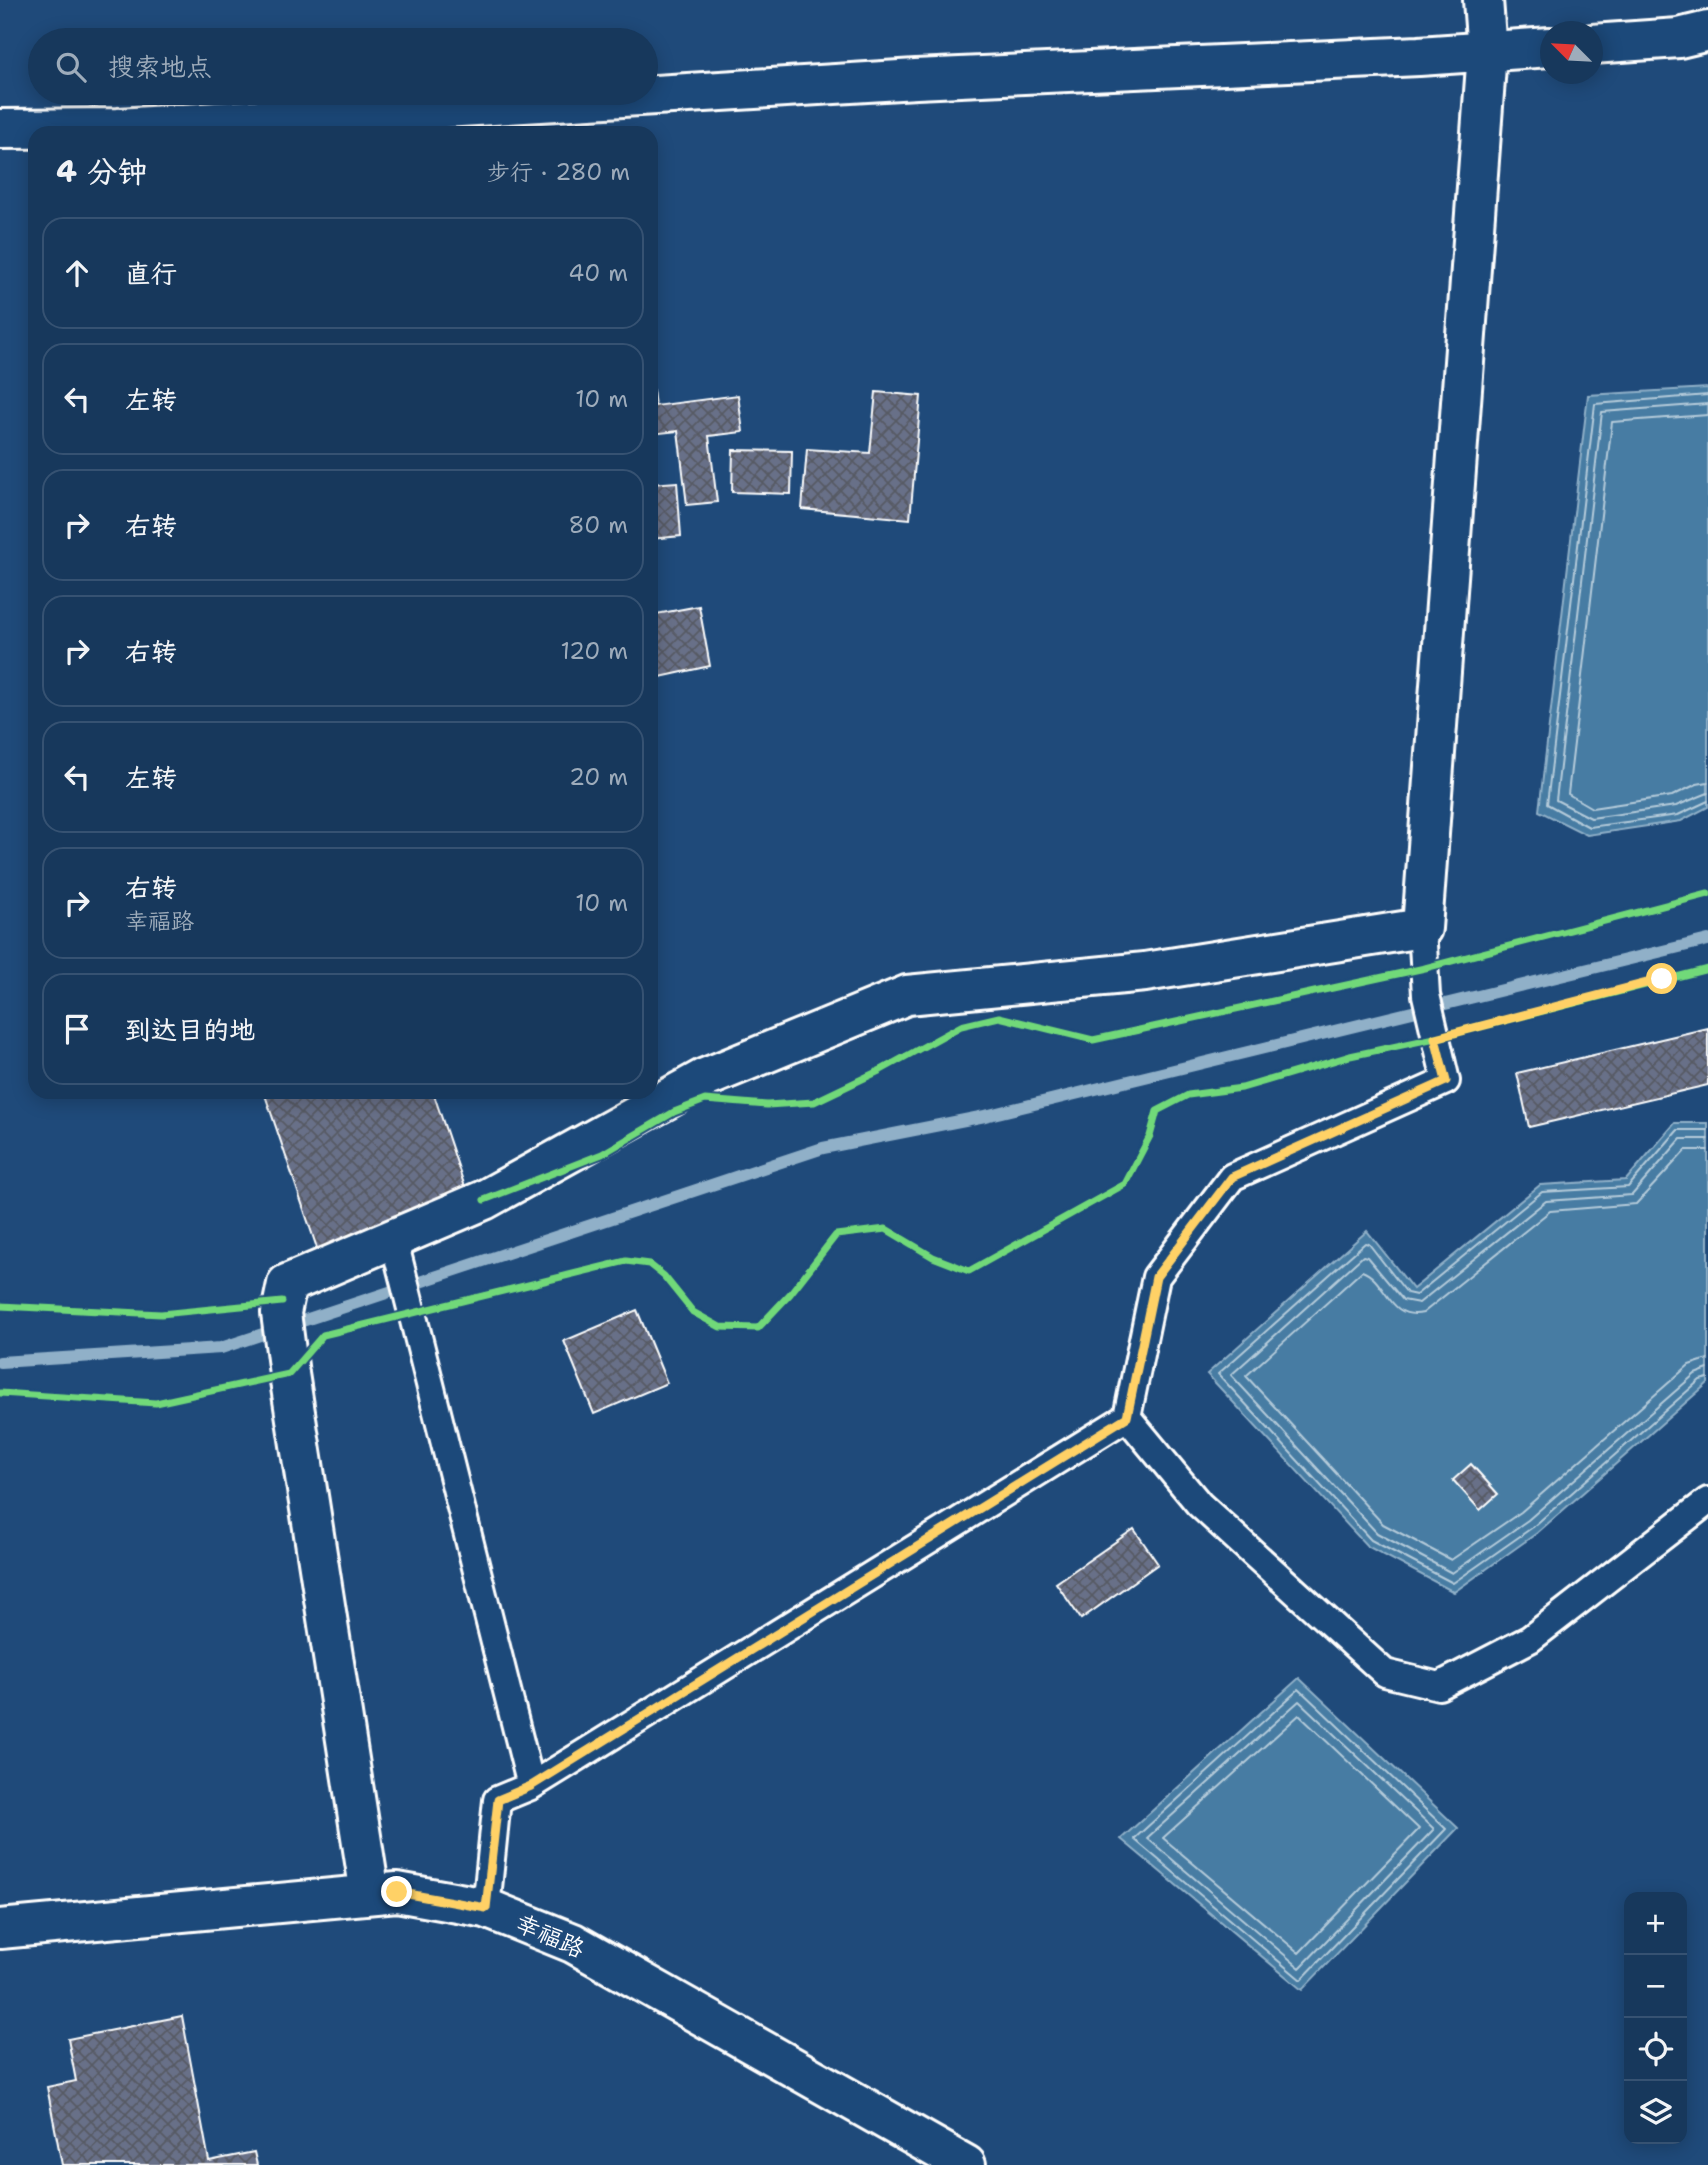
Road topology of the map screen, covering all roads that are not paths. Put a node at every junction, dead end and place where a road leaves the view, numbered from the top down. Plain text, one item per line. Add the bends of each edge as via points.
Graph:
1 (1483, 0) edge
2 (1708, 31) edge
3 (1603, 43) edge
4 (1540, 48) edge
5 (1487, 52) junction
6 (658, 95) edge
7 (492, 105) edge
8 (148, 126) edge
9 (28, 129) edge
10 (0, 130) edge
11 (1422, 928) junction
12 (397, 1254) junction
13 (1127, 1417) junction
14 (1708, 1501) edge
15 (531, 1786) junction
16 (370, 1895) junction
17 (486, 1908) junction
18 (0, 1929) edge
19 (966, 2165) edge

1 - 5 street
2 - 3 street via 1679,38
4 - 5 street
5 - 6 street
5 - 11 street
7 - 8 street
9 - 10 street
11 - 12 street via 1145,972 908,995 705,1078 484,1200
11 - 13 lane via 1426,995 1446,1081 1232,1177 1156,1277
12 - 15 lane
12 - 16 street via 287,1284 281,1313
13 - 14 lane via 1199,1504 1385,1673 1440,1686 1530,1639
13 - 15 lane
15 - 17 lane via 498,1800
16 - 17 street, 幸福路 via 397,1892
16 - 18 street, 幸福路
17 - 19 street, 幸福路 via 573,1943

